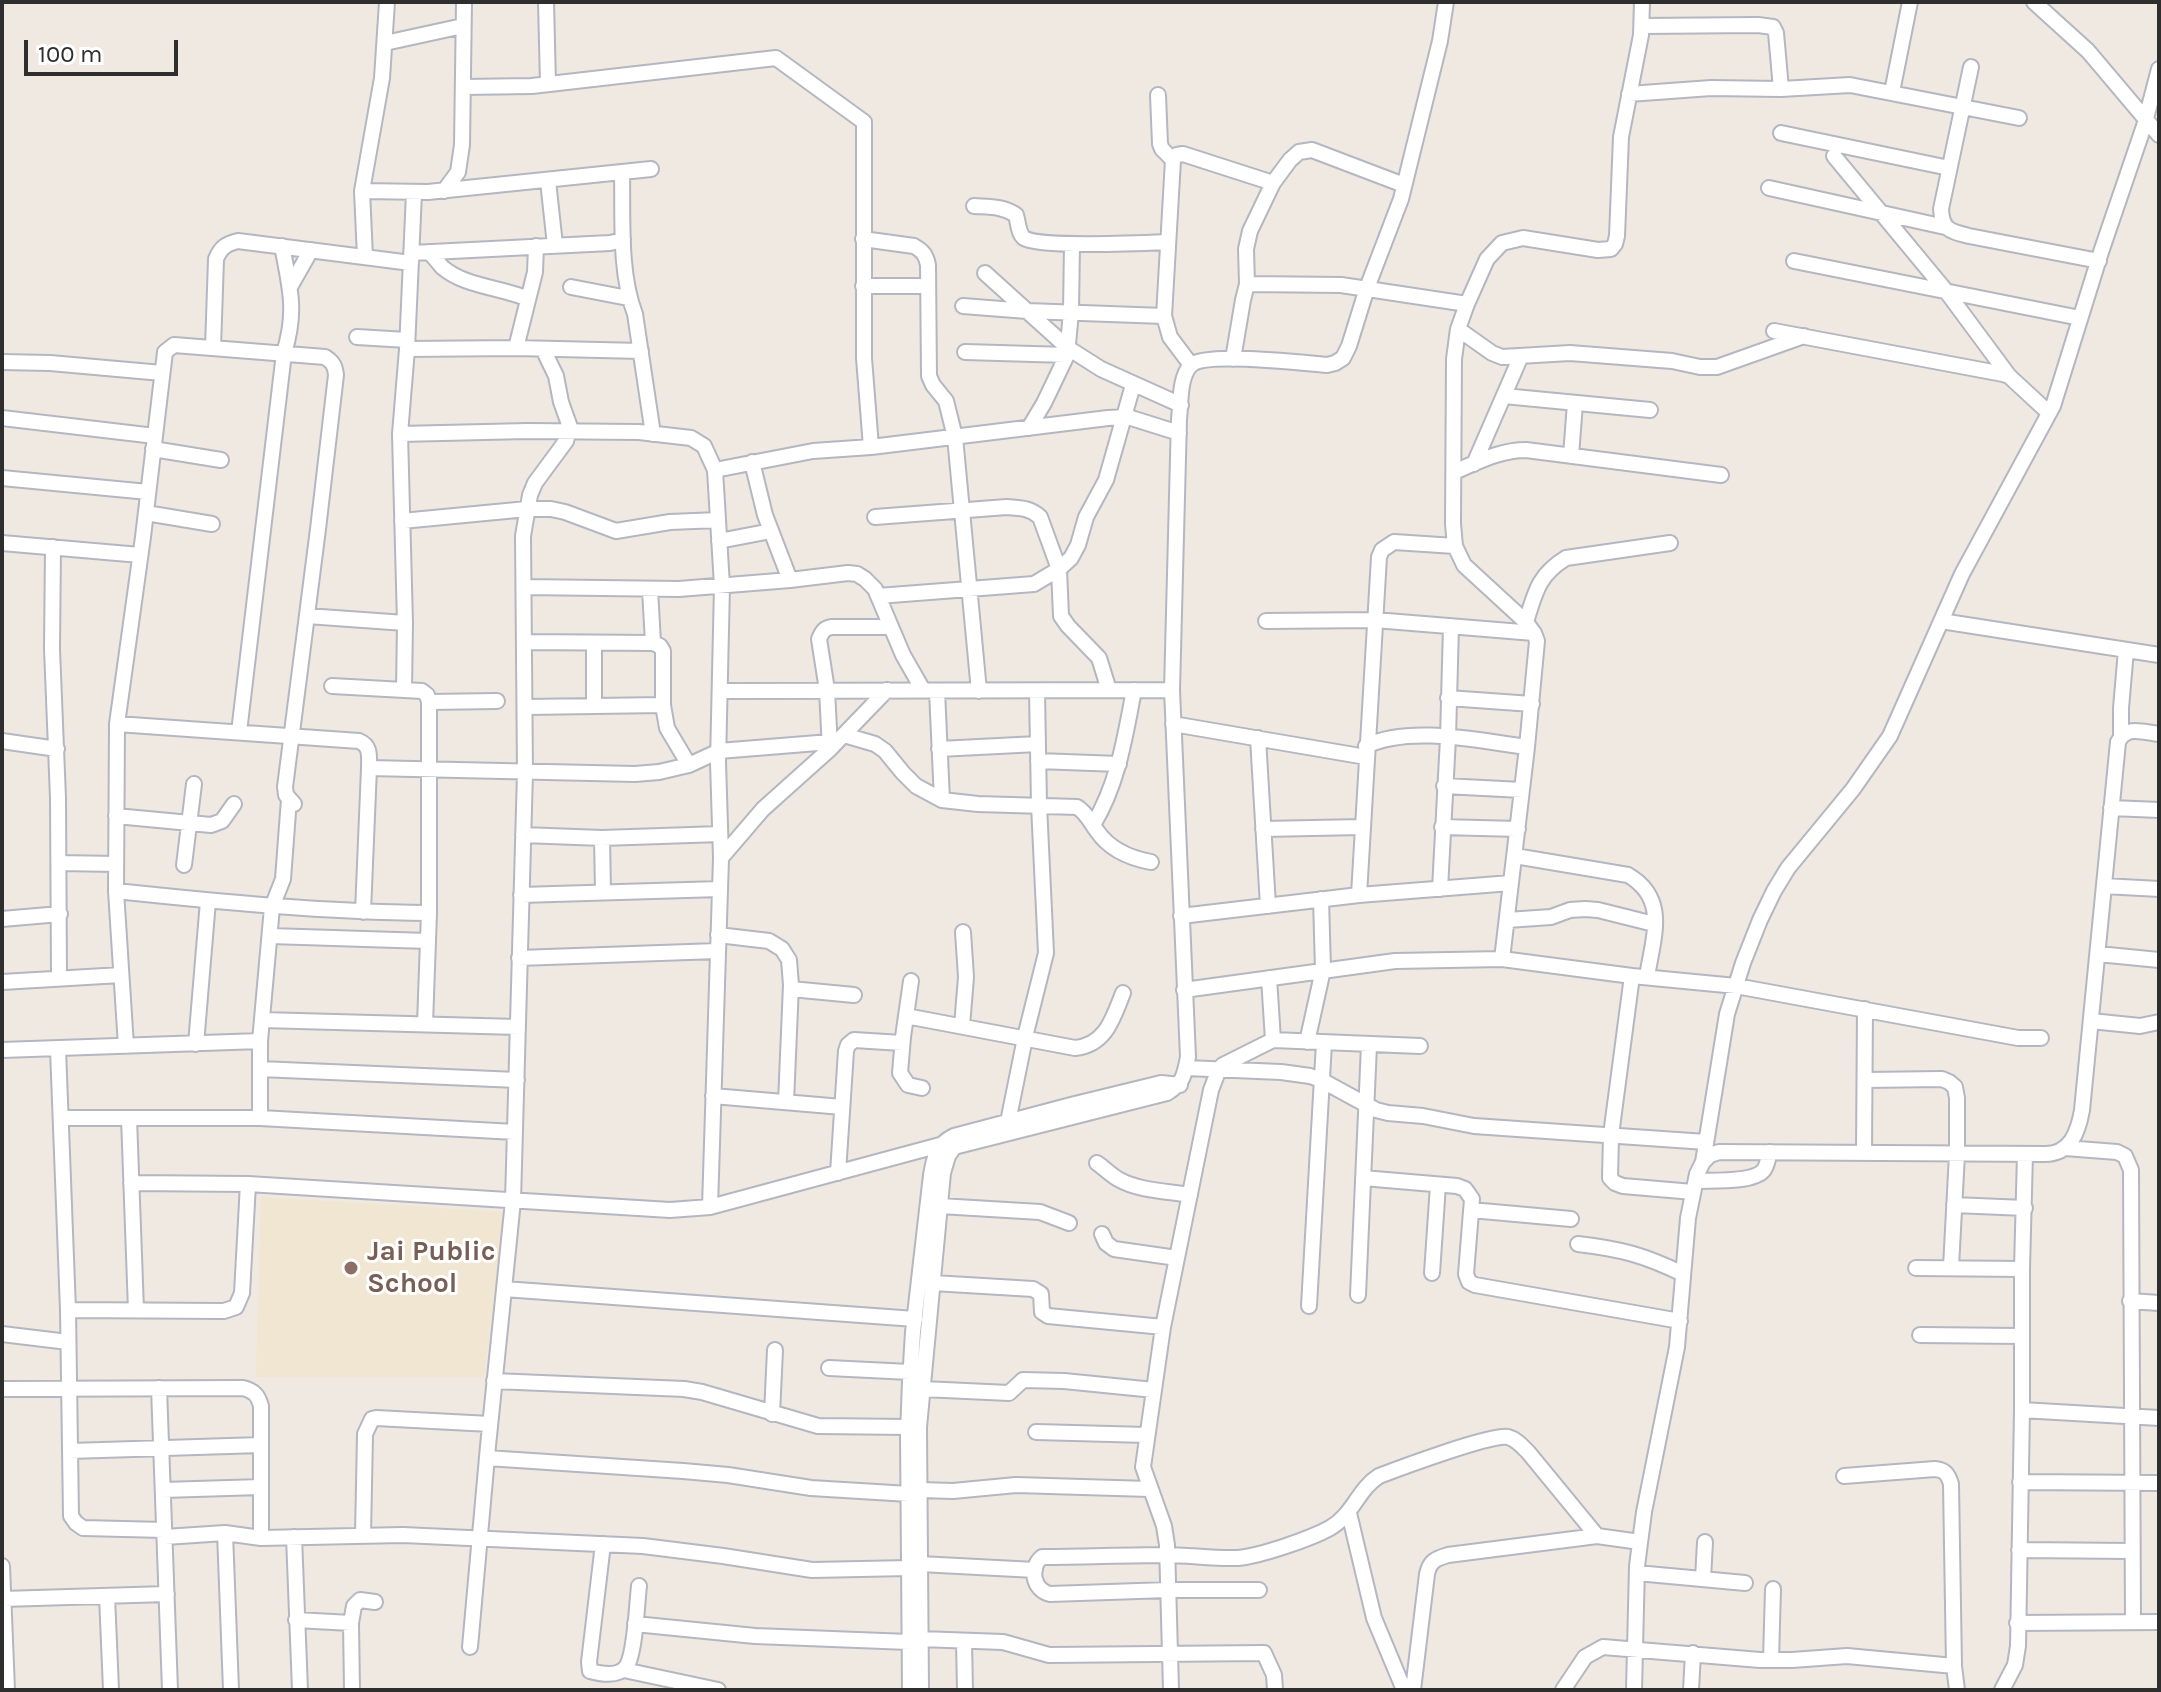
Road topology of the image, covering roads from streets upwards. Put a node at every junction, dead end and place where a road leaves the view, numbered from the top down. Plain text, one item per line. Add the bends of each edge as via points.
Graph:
1 (387, 2) edge
2 (464, 2) edge
3 (546, 2) edge
4 (1446, 2) edge
5 (1642, 2) edge
6 (1910, 2) edge
7 (2034, 2) edge
8 (463, 26) junction
9 (1642, 26) junction
10 (385, 43) junction
11 (1971, 67) dead end
12 (2159, 69) edge
13 (548, 84) junction
14 (463, 87) junction
15 (1781, 89) junction
16 (1892, 92) junction
17 (1629, 94) junction
18 (1158, 95) dead end
19 (1962, 106) junction
20 (2019, 118) dead end
21 (2146, 119) junction
22 (1781, 133) dead end
23 (2159, 135) edge
24 (1834, 156) dead end
25 (1173, 160) junction
26 (1949, 168) junction
27 (651, 169) dead end
28 (622, 173) junction
29 (548, 181) junction
30 (1273, 183) junction
31 (1404, 185) junction
32 (1769, 188) dead end
33 (362, 191) junction
34 (444, 191) junction
35 (414, 193) junction
36 (974, 206) dead end
37 (1879, 212) junction
38 (1945, 227) junction
39 (863, 239) junction
40 (623, 240) junction
41 (1167, 242) junction
42 (1072, 244) junction
43 (555, 245) junction
44 (282, 246) junction
45 (536, 246) junction
46 (311, 250) junction
47 (429, 252) junction
48 (365, 257) junction
49 (411, 258) junction
50 (1794, 261) dead end
51 (2099, 261) junction
52 (985, 273) dead end
53 (1247, 284) junction
54 (863, 286) junction
55 (928, 286) junction
56 (290, 287) junction
57 (571, 287) dead end
58 (1367, 288) junction
59 (1946, 291) junction
60 (628, 298) junction
61 (528, 299) junction
62 (1467, 304) junction
63 (963, 306) dead end
64 (1027, 311) junction
65 (1071, 312) junction
66 (1164, 316) junction
67 (2080, 318) junction
68 (1458, 329) junction
69 (1774, 331) dead end
70 (1804, 336) junction
71 (357, 337) dead end
72 (407, 345) junction
73 (213, 348) junction
74 (516, 348) junction
75 (543, 349) junction
76 (641, 351) junction
77 (965, 352) dead end
78 (1068, 352) junction
79 (284, 353) junction
80 (1521, 356) junction
81 (1233, 359) junction
82 (2, 362) edge
83 (1191, 365) junction
84 (162, 373) junction
85 (2009, 376) junction
86 (1133, 385) junction
87 (1504, 396) junction
88 (1575, 403) junction
89 (1181, 405) junction
90 (1650, 410) dead end
91 (2049, 413) junction
92 (1124, 417) junction
93 (2, 418) edge
94 (1029, 428) junction
95 (570, 431) junction
96 (1179, 433) junction
97 (400, 434) junction
98 (653, 434) junction
99 (955, 437) junction
100 (154, 443) junction
101 (871, 447) junction
102 (1571, 456) junction
103 (221, 460) dead end
104 (752, 462) junction
105 (1474, 464) junction
106 (715, 470) junction
107 (1454, 472) junction
108 (1721, 475) dead end
109 (2, 478) edge
110 (148, 492) junction
111 (527, 509) junction
112 (962, 511) junction
113 (146, 513) junction
114 (875, 517) dead end
115 (718, 520) junction
116 (402, 521) junction
117 (212, 524) dead end
118 (771, 531) junction
119 (719, 541) junction
120 (2, 543) edge
121 (1670, 543) dead end
122 (1455, 546) junction
123 (53, 547) junction
124 (140, 555) junction
125 (1059, 569) junction
126 (790, 580) junction
127 (722, 586) junction
128 (524, 587) junction
129 (650, 589) junction
130 (971, 590) junction
131 (878, 596) junction
132 (307, 616) junction
133 (1375, 620) junction
134 (1266, 621) dead end
135 (1941, 621) junction
136 (405, 623) junction
137 (1451, 626) junction
138 (891, 627) junction
139 (1530, 628) junction
140 (525, 642) junction
141 (594, 643) junction
142 (653, 643) junction
143 (2126, 650) junction
144 (2159, 655) edge
145 (332, 686) dead end
146 (404, 690) junction
147 (827, 690) junction
148 (887, 690) junction
149 (930, 690) junction
150 (1109, 690) junction
151 (1134, 690) junction
152 (1172, 690) junction
153 (721, 691) junction
154 (979, 691) junction
155 (1037, 691) junction
156 (1448, 698) junction
157 (497, 701) dead end
158 (429, 702) junction
159 (1532, 704) junction
160 (663, 705) junction
161 (594, 706) junction
162 (526, 707) junction
163 (117, 724) junction
164 (1173, 724) junction
165 (239, 732) junction
166 (2159, 734) edge
167 (844, 735) junction
168 (2121, 735) junction
169 (292, 736) junction
170 (1258, 738) junction
171 (1448, 738) junction
172 (2, 741) edge
173 (1038, 744) junction
174 (830, 746) junction
175 (1527, 747) junction
176 (57, 749) junction
177 (939, 749) junction
178 (719, 751) junction
179 (1366, 752) junction
180 (1038, 761) junction
181 (1119, 764) junction
182 (689, 765) junction
183 (369, 768) junction
184 (430, 770) junction
185 (525, 773) junction
186 (194, 784) dead end
187 (1444, 786) junction
188 (1522, 790) junction
189 (942, 800) junction
190 (234, 804) dead end
191 (1039, 805) junction
192 (2111, 808) junction
193 (2159, 810) edge
194 (116, 816) junction
195 (188, 823) junction
196 (1093, 825) junction
197 (1362, 827) junction
198 (1442, 827) junction
199 (1263, 829) junction
200 (1518, 829) junction
201 (720, 834) junction
202 (523, 835) junction
203 (602, 838) junction
204 (1515, 856) junction
205 (721, 858) junction
206 (1151, 862) dead end
207 (59, 863) junction
208 (116, 864) junction
209 (184, 865) dead end
210 (1511, 883) junction
211 (2104, 886) junction
212 (720, 889) junction
213 (1440, 889) junction
214 (2159, 889) edge
215 (116, 891) junction
216 (603, 892) junction
217 (521, 895) junction
218 (1359, 895) junction
219 (1321, 899) junction
220 (208, 901) junction
221 (1268, 906) junction
222 (272, 907) junction
223 (363, 912) junction
224 (429, 913) junction
225 (60, 914) junction
226 (1181, 916) junction
227 (2, 919) edge
228 (1507, 920) junction
229 (1654, 924) junction
230 (963, 932) dead end
231 (718, 935) junction
232 (270, 936) junction
233 (428, 941) junction
234 (717, 951) junction
235 (2098, 954) junction
236 (519, 958) junction
237 (1502, 959) junction
238 (2159, 960) edge
239 (1323, 970) junction
240 (121, 975) junction
241 (1639, 976) junction
242 (59, 978) junction
243 (1269, 978) junction
244 (911, 981) dead end
245 (2, 982) edge
246 (1736, 986) junction
247 (791, 989) junction
248 (1184, 990) junction
249 (1123, 993) dead end
250 (854, 995) dead end
251 (1865, 1009) junction
252 (906, 1016) junction
253 (262, 1020) junction
254 (2091, 1021) junction
255 (2159, 1022) edge
256 (425, 1024) junction
257 (962, 1026) junction
258 (518, 1027) junction
259 (1025, 1037) junction
260 (2041, 1038) dead end
261 (1273, 1040) junction
262 (260, 1041) junction
263 (1307, 1042) junction
264 (902, 1043) junction
265 (1324, 1043) junction
266 (196, 1044) junction
267 (1369, 1045) junction
268 (126, 1046) junction
269 (1420, 1046) dead end
270 (58, 1049) junction
271 (2, 1050) edge
272 (1186, 1068) junction
273 (260, 1069) junction
274 (1219, 1069) junction
275 (517, 1080) junction
276 (1321, 1080) junction
277 (1865, 1080) junction
278 (1180, 1085) junction
279 (922, 1088) dead end
280 (1211, 1090) junction
281 (713, 1096) junction
282 (786, 1102) junction
283 (1366, 1105) junction
284 (842, 1107) junction
285 (61, 1118) junction
286 (129, 1118) junction
287 (260, 1118) junction
288 (1008, 1122) junction
289 (515, 1132) junction
290 (1611, 1135) junction
291 (1706, 1142) junction
292 (940, 1145) junction
293 (2065, 1148) junction
294 (1770, 1152) junction
295 (1864, 1152) junction
296 (1957, 1154) junction
297 (2025, 1154) junction
298 (1703, 1162) junction
299 (1097, 1163) dead end
300 (838, 1173) junction
301 (1363, 1178) junction
302 (131, 1183) junction
303 (248, 1184) junction
304 (1438, 1185) junction
305 (1694, 1187) junction
306 (1190, 1195) junction
307 (513, 1201) junction
308 (1954, 1205) junction
309 (940, 1206) junction
310 (710, 1207) junction
311 (2025, 1208) junction
312 (1471, 1210) junction
313 (1571, 1219) dead end
314 (1069, 1223) dead end
315 (1102, 1234) dead end
316 (1578, 1244) dead end
317 (1177, 1258) junction
318 (1951, 1267) junction
319 (1916, 1268) dead end
320 (2022, 1269) junction
321 (1432, 1273) dead end
322 (1683, 1274) junction
323 (933, 1283) junction
324 (504, 1289) junction
325 (1358, 1295) dead end
326 (2130, 1301) junction
327 (2159, 1303) edge
328 (1309, 1306) dead end
329 (68, 1310) junction
330 (136, 1310) junction
331 (915, 1319) junction
332 (1680, 1321) junction
333 (1163, 1327) junction
334 (2, 1334) edge
335 (1920, 1335) dead end
336 (2022, 1336) junction
337 (68, 1342) junction
338 (775, 1350) dead end
339 (829, 1368) dead end
340 (910, 1372) junction
341 (494, 1381) junction
342 (159, 1388) junction
343 (2, 1389) edge
344 (68, 1389) junction
345 (923, 1389) junction
346 (1154, 1390) junction
347 (2022, 1410) junction
348 (772, 1414) junction
349 (2131, 1416) junction
350 (2159, 1418) edge
351 (490, 1424) junction
352 (908, 1427) junction
353 (1036, 1432) dead end
354 (1147, 1435) junction
355 (261, 1445) junction
356 (161, 1447) junction
357 (70, 1451) junction
358 (487, 1458) junction
359 (1844, 1476) dead end
360 (2020, 1482) junction
361 (2132, 1482) junction
362 (2159, 1483) edge
363 (261, 1487) junction
364 (1149, 1489) junction
365 (163, 1490) junction
366 (914, 1492) junction
367 (1349, 1513) junction
368 (225, 1533) junction
369 (164, 1534) junction
370 (363, 1536) junction
371 (1597, 1536) junction
372 (294, 1537) junction
373 (261, 1538) junction
374 (481, 1539) junction
375 (1640, 1542) junction
376 (1705, 1542) dead end
377 (603, 1544) junction
378 (2019, 1550) junction
379 (2132, 1551) junction
380 (1167, 1555) junction
381 (2, 1566) edge
382 (915, 1566) junction
383 (1035, 1570) junction
384 (1637, 1573) junction
385 (1703, 1579) junction
386 (1745, 1583) dead end
387 (639, 1586) dead end
388 (1773, 1589) dead end
389 (1168, 1590) junction
390 (1259, 1590) dead end
391 (167, 1594) junction
392 (107, 1596) junction
393 (3, 1599) edge
394 (375, 1602) dead end
395 (296, 1620) junction
396 (2133, 1622) junction
397 (2159, 1622) edge
398 (351, 1623) junction
399 (2017, 1623) junction
400 (635, 1624) junction
401 (915, 1641) junction
402 (964, 1641) junction
403 (470, 1647) dead end
404 (1635, 1648) junction
405 (1170, 1653) junction
406 (1693, 1653) junction
407 (1771, 1660) junction
408 (1954, 1666) junction
409 (624, 1670) junction
410 (7, 1690) edge
411 (111, 1690) edge
412 (170, 1690) edge
413 (231, 1690) edge
414 (300, 1690) edge
415 (352, 1690) edge
416 (718, 1690) edge
417 (910, 1690) edge
418 (921, 1690) edge
419 (965, 1690) edge
420 (1171, 1690) edge
421 (1275, 1690) edge
422 (1404, 1690) edge
423 (1413, 1690) edge
424 (1563, 1690) edge
425 (1634, 1690) edge
426 (1691, 1690) edge
427 (1957, 1690) edge
428 (2002, 1690) edge

1 - 10 street
2 - 8 street
3 - 13 street
4 - 31 street
5 - 9 street
6 - 16 street
7 - 21 street via 2088,51
8 - 10 street
8 - 14 street
9 - 15 street via 1773,27
9 - 17 street
10 - 33 street
11 - 19 street
12 - 21 street
13 - 14 street
13 - 39 street via 776,58 864,122
14 - 34 street via 460,164
15 - 16 street via 1850,85
15 - 17 street
16 - 19 street
17 - 62 street via 1615,244 1598,250 1534,238 1502,243 1487,259
18 - 25 street via 1160,144
19 - 20 street
19 - 26 street
21 - 23 street
21 - 51 street
22 - 26 street
24 - 37 street
25 - 30 street via 1183,154
25 - 41 street
26 - 38 street via 1941,209
27 - 28 street
28 - 29 street
28 - 40 street
29 - 34 street
29 - 43 street
30 - 31 street via 1299,152 1312,150
30 - 53 street via 1246,241
31 - 58 street
32 - 37 street
33 - 35 street
33 - 48 street
34 - 35 street
35 - 49 street
36 - 42 street via 1003,208 1016,215 1025,239
37 - 38 street
37 - 59 street
38 - 51 street
39 - 54 street
39 - 55 street via 921,250 928,265
40 - 43 street
40 - 60 street
41 - 42 street
41 - 66 street
42 - 65 street
43 - 45 street
44 - 46 street
44 - 56 street
44 - 73 street via 238,241 219,252
45 - 47 street
45 - 61 street
46 - 48 street
46 - 56 street
47 - 49 street
47 - 61 street via 454,275
48 - 49 street
49 - 72 street
50 - 59 street
51 - 67 street
52 - 64 street
53 - 58 street
53 - 81 street
54 - 55 street
54 - 101 street
55 - 99 street via 929,376 946,401
56 - 79 street via 292,317
57 - 60 street
58 - 62 street
58 - 81 street via 1349,346 1335,363
59 - 67 street
59 - 85 street
60 - 76 street
61 - 74 street
62 - 68 street
63 - 64 street
64 - 65 street
64 - 78 street
65 - 66 street
65 - 78 street
66 - 83 street via 1170,337
67 - 91 street
68 - 80 street via 1492,353
68 - 107 street
69 - 70 street
70 - 80 street via 1717,367 1570,353
70 - 85 street
71 - 72 street
72 - 74 street
72 - 97 street
73 - 79 street
73 - 84 street via 174,345 165,352
74 - 75 street
75 - 76 street
75 - 95 street
76 - 98 street
77 - 78 street
78 - 86 street
78 - 94 street
79 - 132 street via 325,357 336,375
79 - 165 street
80 - 87 street
81 - 83 street
82 - 84 street
83 - 89 street
84 - 100 street
85 - 91 street
86 - 89 street
86 - 92 street
87 - 88 street
87 - 105 street
88 - 90 street
88 - 102 street
89 - 96 street
91 - 135 street
92 - 94 street
92 - 96 street
92 - 125 street via 1106,480 1078,545
93 - 100 street
94 - 99 street
95 - 97 street
95 - 98 street
95 - 111 street via 535,483
96 - 152 street
97 - 116 street
98 - 106 street via 691,438 704,446
99 - 101 street
99 - 112 street
100 - 103 street
100 - 110 street
101 - 104 street
102 - 105 street via 1512,450
102 - 108 street
104 - 106 street
104 - 118 street
105 - 107 street
106 - 115 street
107 - 122 street
109 - 110 street
110 - 113 street
111 - 115 street via 565,512 616,531
111 - 116 street
111 - 128 street
112 - 114 street
112 - 125 street via 1034,511
112 - 130 street
113 - 117 street
113 - 124 street
115 - 119 street
116 - 136 street
118 - 119 street
118 - 126 street
119 - 127 street
120 - 123 street
121 - 139 street via 1566,558 1552,566 1540,581
122 - 133 street via 1394,542 1382,550
122 - 139 street via 1464,565
123 - 124 street
123 - 176 street
124 - 163 street
125 - 130 street via 1034,584
125 - 150 street via 1061,616 1099,658
126 - 127 street
126 - 131 street via 857,574
127 - 129 street
127 - 153 street
128 - 129 street
128 - 140 street
129 - 142 street
130 - 131 street
130 - 154 street
131 - 138 street
132 - 136 street
132 - 169 street
133 - 134 street
133 - 137 street
133 - 179 street
135 - 143 street
135 - 246 street via 1890,736 1774,891
136 - 146 street
137 - 139 street
137 - 156 street
138 - 147 street via 826,628 819,639
138 - 149 street via 903,655
139 - 159 street via 1537,641
140 - 141 street
140 - 162 street
141 - 142 street
141 - 161 street
142 - 160 street via 663,651
143 - 144 street
143 - 168 street
145 - 146 street
146 - 158 street via 422,691
147 - 148 street
147 - 153 street
147 - 174 street
148 - 149 street
148 - 167 street
149 - 154 street
149 - 177 street
150 - 151 street
150 - 155 street
151 - 152 street
151 - 181 street
152 - 164 street
153 - 178 street
154 - 155 street
155 - 173 street
156 - 159 street
156 - 171 street
157 - 158 street
158 - 184 street
159 - 175 street
160 - 161 street
160 - 182 street via 667,728
161 - 162 street
162 - 185 street
163 - 165 street
163 - 194 street
164 - 170 street
164 - 226 street
165 - 169 street
166 - 168 street
167 - 174 street
167 - 189 street via 875,744 916,786
168 - 192 street
169 - 183 street via 364,743
169 - 222 street via 285,787 292,802 283,879
170 - 179 street
170 - 199 street
171 - 175 street
171 - 179 street via 1393,738 1378,741
171 - 187 street
172 - 176 street
173 - 177 street
173 - 180 street
174 - 178 street
174 - 205 street via 763,809
175 - 188 street
176 - 207 street
177 - 189 street
178 - 182 street
178 - 201 street
179 - 197 street
180 - 181 street
180 - 191 street
181 - 196 street
182 - 185 street via 635,774
183 - 184 street
183 - 223 street
184 - 185 street
184 - 224 street
185 - 202 street
186 - 195 street
187 - 188 street
187 - 198 street
188 - 200 street
189 - 191 street
190 - 195 street via 218,823
191 - 196 street via 1077,807
191 - 259 street via 1046,953
192 - 193 street
192 - 211 street
194 - 195 street
194 - 208 street
195 - 209 street
196 - 206 street via 1109,846
197 - 199 street
197 - 218 street
198 - 200 street
198 - 213 street
199 - 221 street
200 - 204 street
201 - 203 street
201 - 205 street
202 - 203 street
202 - 217 street
203 - 216 street
204 - 210 street
204 - 229 street via 1628,875 1651,895
205 - 212 street
207 - 208 street
207 - 225 street
208 - 215 street
210 - 213 street
210 - 228 street
211 - 214 street
211 - 235 street
212 - 216 street
212 - 231 street
213 - 218 street
215 - 220 street
215 - 240 street
216 - 217 street
217 - 236 street
218 - 219 street
219 - 221 street
219 - 239 street
220 - 222 street
220 - 266 street
221 - 226 street
222 - 223 street
222 - 232 street
223 - 224 street
224 - 233 street
225 - 227 street
225 - 242 street
226 - 248 street
228 - 229 street via 1585,909
228 - 237 street
229 - 241 street
230 - 257 street
231 - 234 street
231 - 247 street via 769,941 782,949 789,960
232 - 233 street
232 - 253 street
233 - 256 street
234 - 236 street
234 - 281 street
235 - 238 street
235 - 254 street
236 - 258 street
237 - 239 street via 1395,961
237 - 241 street
239 - 243 street
239 - 263 street
240 - 242 street
240 - 268 street
241 - 246 street
241 - 290 street
242 - 245 street
243 - 248 street
243 - 261 street
244 - 252 street
246 - 251 street
246 - 291 street
247 - 250 street
247 - 282 street
248 - 272 street
249 - 259 street via 1105,1032 1087,1047
251 - 260 street
251 - 277 street
252 - 257 street
252 - 264 street
253 - 256 street
253 - 262 street
254 - 255 street via 2140,1026
254 - 293 street via 2080,1120
256 - 258 street
257 - 259 street
258 - 275 street
259 - 288 street
261 - 263 street
261 - 274 street
262 - 266 street
262 - 273 street
263 - 265 street
264 - 279 street via 900,1073 908,1085
264 - 284 street via 854,1040 848,1045
265 - 267 street
265 - 276 street
266 - 268 street
267 - 269 street
267 - 283 street
268 - 270 street
270 - 271 street
270 - 285 street
272 - 274 street
272 - 278 street
272 - 280 street
273 - 275 street
273 - 287 street
274 - 276 street
274 - 280 street
275 - 289 street
276 - 283 street
276 - 328 street
277 - 295 street
277 - 296 street via 1949,1082 1957,1098
278 - 288 street via 1161,1083
278 - 309 street via 1160,1095 954,1147 944,1167
280 - 306 street
281 - 282 street
281 - 310 street
282 - 284 street
283 - 290 street via 1474,1126
283 - 301 street
284 - 300 street
285 - 286 street
285 - 329 street
286 - 287 street
286 - 302 street
287 - 289 street
288 - 292 street via 954,1136
289 - 307 street
290 - 291 street
290 - 305 street via 1609,1169 1615,1183
291 - 298 street
292 - 300 street
292 - 331 street via 931,1175
293 - 297 street via 2055,1154
293 - 326 street via 2117,1152 2129,1162
294 - 295 street
294 - 298 street via 1719,1152
294 - 305 street via 1760,1174
295 - 296 street
296 - 297 street
296 - 308 street
297 - 311 street
298 - 305 street
299 - 306 street via 1128,1184
300 - 310 street
301 - 304 street
301 - 325 street
302 - 303 street
302 - 330 street
303 - 307 street
303 - 330 street via 242,1293 236,1307
304 - 312 street via 1465,1189
304 - 321 street
305 - 322 street
306 - 317 street
307 - 310 street
307 - 324 street
308 - 311 street
308 - 318 street
309 - 314 street via 1040,1212
309 - 323 street
311 - 320 street
312 - 313 street
312 - 332 street via 1469,1282 1484,1289
315 - 317 street via 1114,1249
316 - 322 street via 1620,1249
317 - 333 street
318 - 319 street
318 - 320 street
320 - 336 street
322 - 332 street
323 - 333 street via 1033,1289 1041,1294 1045,1315
323 - 345 street
324 - 331 street
324 - 341 street
326 - 327 street
326 - 349 street
329 - 330 street
329 - 337 street
331 - 340 street
332 - 375 street
333 - 346 street
334 - 337 street
335 - 336 street
336 - 347 street
337 - 344 street
338 - 348 street
339 - 340 street
340 - 352 street
341 - 348 street via 684,1389
341 - 351 street
342 - 344 street
342 - 355 street via 253,1391 261,1406
342 - 356 street
343 - 344 street
344 - 357 street
345 - 346 street via 1009,1393 1023,1380 1049,1380
345 - 366 street
346 - 354 street
347 - 349 street
347 - 360 street
348 - 352 street via 818,1426
349 - 350 street
349 - 361 street
351 - 358 street
351 - 370 street via 372,1419 365,1434
352 - 366 street
353 - 354 street
354 - 364 street via 1143,1467
355 - 356 street
355 - 363 street
356 - 357 street
356 - 365 street
357 - 369 street via 71,1516 76,1523 83,1528
358 - 366 street via 728,1475 811,1488
358 - 374 street
359 - 408 street via 1935,1469 1949,1475
360 - 361 street
360 - 378 street
361 - 362 street
361 - 379 street
363 - 365 street
363 - 373 street
364 - 366 street via 1016,1485
364 - 380 street via 1164,1526
365 - 369 street
366 - 382 street
367 - 371 street via 1359,1494 1379,1476 1508,1437 1528,1452
367 - 380 street via 1328,1529 1254,1556
367 - 422 street via 1374,1618
368 - 369 street
368 - 373 street
368 - 413 street
369 - 391 street
370 - 372 street
370 - 374 street
371 - 375 street
371 - 423 street via 1434,1559 1427,1574
372 - 373 street
372 - 395 street
374 - 377 street
374 - 403 street
375 - 384 street
376 - 385 street
377 - 382 street via 812,1570
377 - 409 street via 589,1669 614,1674
378 - 379 street
378 - 399 street
379 - 396 street
380 - 383 street via 1042,1557
380 - 389 street
381 - 393 street
382 - 383 street
382 - 401 street
383 - 389 street via 1036,1584 1050,1594
384 - 385 street
384 - 404 street
385 - 386 street
387 - 400 street
388 - 407 street
389 - 390 street
389 - 405 street
391 - 392 street
391 - 412 street
392 - 393 street
392 - 411 street
393 - 410 street
394 - 398 street via 356,1603
395 - 398 street
395 - 414 street
396 - 397 street
396 - 399 street
398 - 415 street
399 - 428 street via 2017,1658
400 - 401 street via 768,1637
400 - 409 street
401 - 402 street
401 - 417 street
401 - 418 street
402 - 405 street via 1003,1642 1049,1655
402 - 419 street
404 - 406 street
404 - 424 street via 1595,1650
404 - 425 street
405 - 420 street
405 - 421 street via 1264,1653
406 - 407 street
406 - 426 street
407 - 408 street via 1847,1656
408 - 427 street
409 - 416 street

